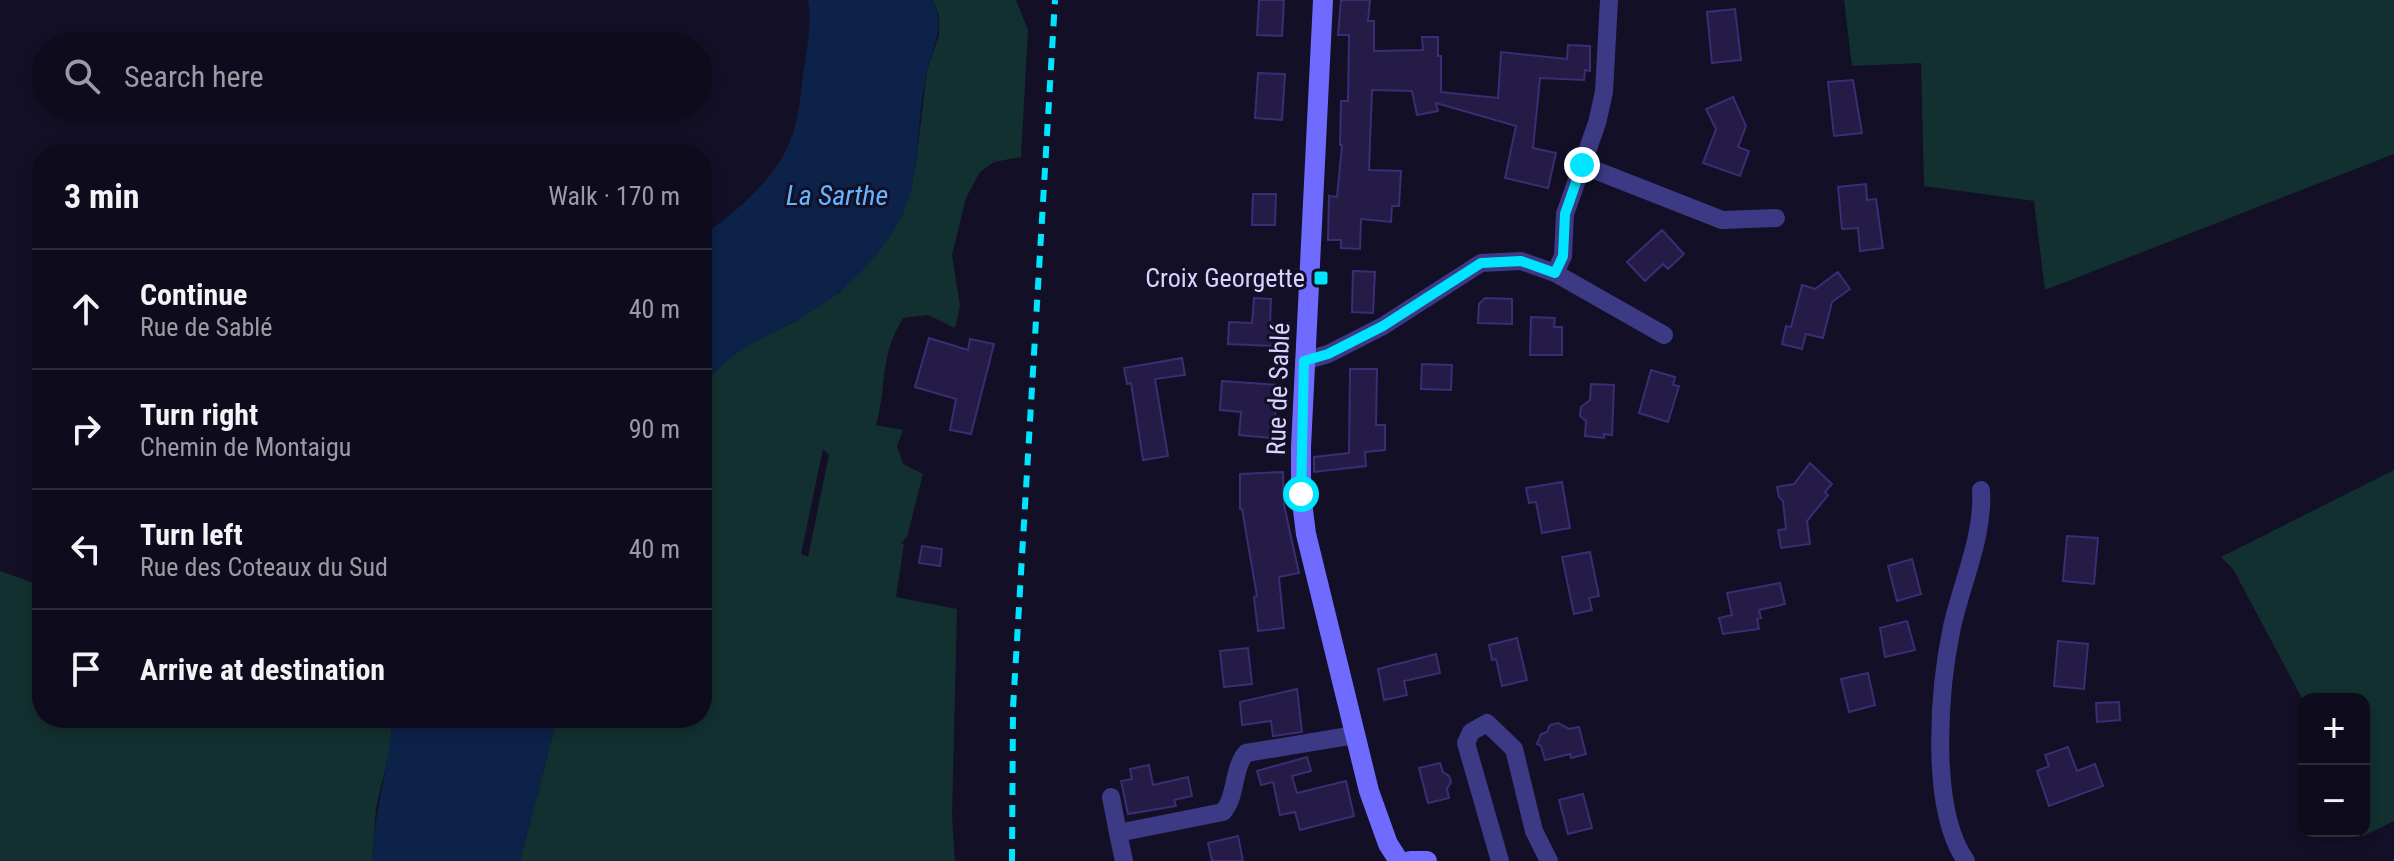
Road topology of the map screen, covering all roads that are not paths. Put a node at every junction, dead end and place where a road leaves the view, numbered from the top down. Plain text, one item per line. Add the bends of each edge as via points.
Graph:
1 (1323, 0) edge
2 (1609, 0) edge
3 (1582, 165) junction
4 (1776, 218) dead end
5 (1555, 273) junction
6 (1664, 335) dead end
7 (1304, 361) junction
8 (1981, 490) dead end
9 (1355, 735) junction
10 (1111, 797) dead end
11 (1118, 833) junction
12 (1124, 861) edge
13 (1399, 861) edge
14 (1410, 861) edge
15 (1427, 861) edge
16 (1500, 861) edge
17 (1549, 861) edge
18 (1966, 861) edge

1 - 7 main road, Rue de Sablé
2 - 3 street via 1604,92
3 - 4 street via 1722,220
3 - 5 street via 1565,214 1563,256
5 - 6 street
5 - 7 street via 1521,261 1481,263 1383,326
7 - 9 main road, Rue de Sablé via 1301,479 1306,534
8 - 18 street via 1982,513 1952,628 1940,742 1947,816
9 - 11 street via 1246,753 1223,812
9 - 13 main road, Rue de Sablé via 1374,804
10 - 11 street
11 - 12 street
14 - 15 main road
16 - 17 street via 1466,743 1471,732 1487,723 1514,749 1534,831

